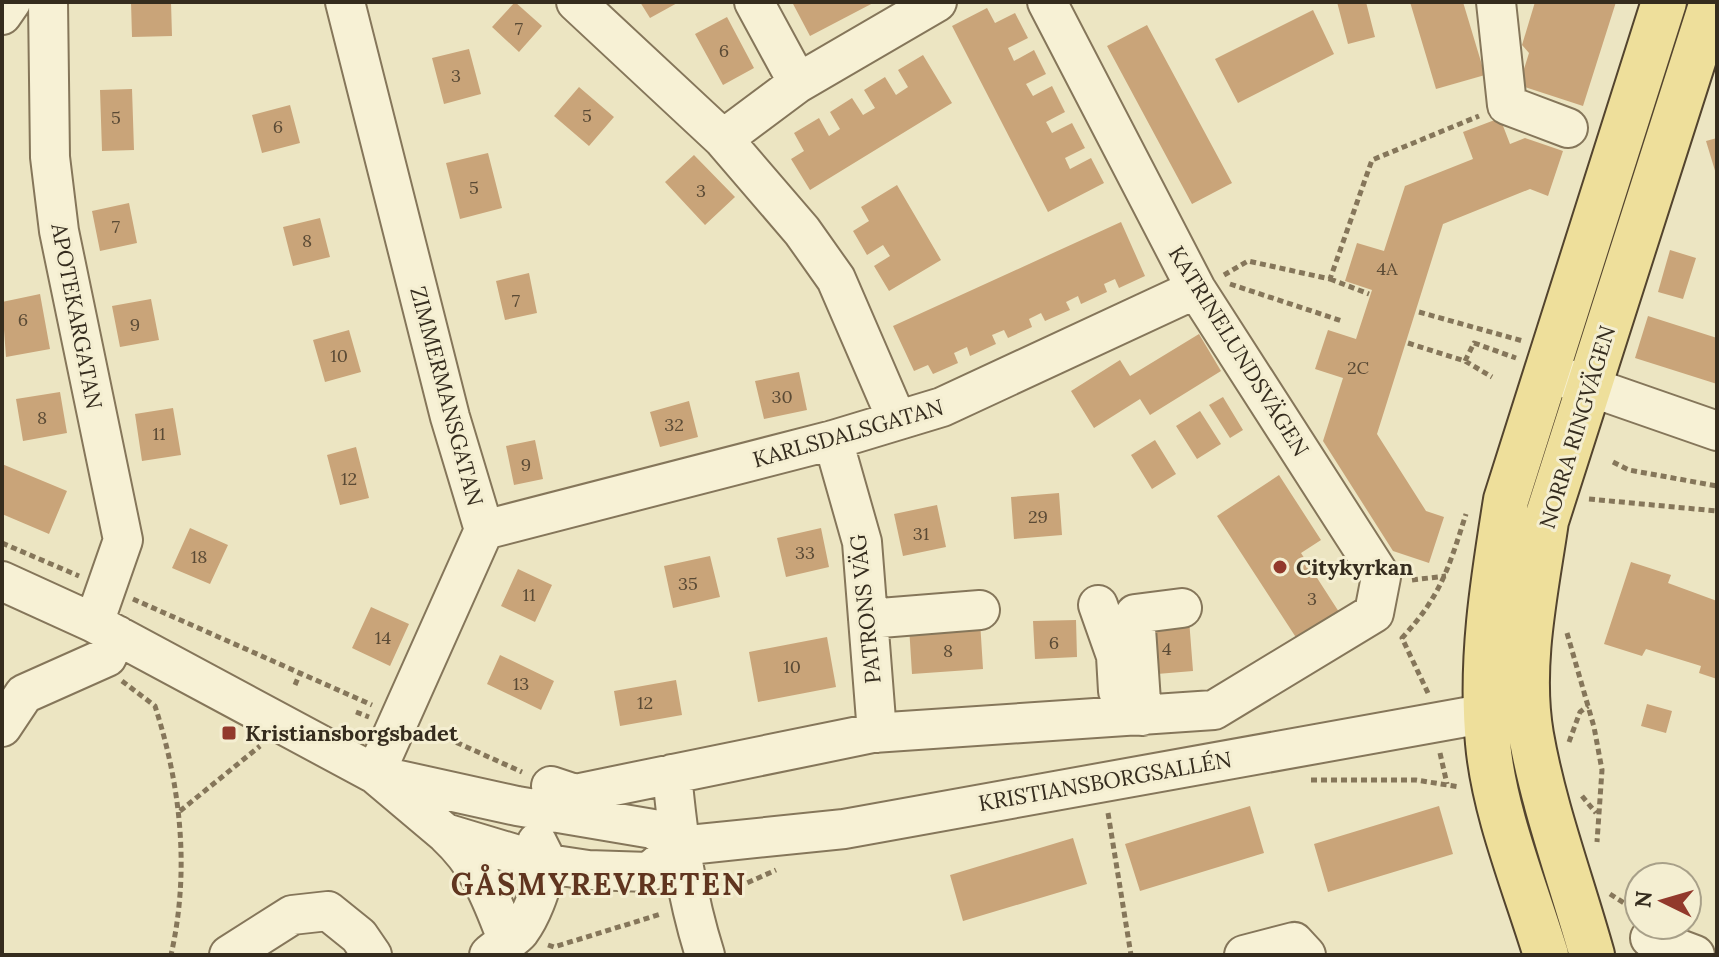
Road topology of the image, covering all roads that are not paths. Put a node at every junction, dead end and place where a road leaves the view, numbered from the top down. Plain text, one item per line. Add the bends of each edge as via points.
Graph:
1 (11, 2) edge
2 (48, 2) edge
3 (345, 2) edge
4 (576, 2) edge
5 (754, 2) edge
6 (937, 2) edge
7 (1047, 2) edge
8 (1664, 2) edge
9 (1712, 2) edge
10 (1497, 7) edge
11 (2, 15) edge
12 (798, 83) junction
13 (1568, 128) dead end
14 (723, 139) junction
15 (1206, 284) junction
16 (1529, 357) junction
17 (1590, 386) junction
18 (897, 420) junction
19 (1717, 431) edge
20 (833, 440) junction
21 (484, 530) junction
22 (2, 581) edge
23 (1098, 605) dead end
24 (1182, 608) dead end
25 (980, 610) dead end
26 (868, 619) junction
27 (106, 638) junction
28 (1529, 706) junction
29 (1487, 712) junction
30 (1131, 717) junction
31 (2, 727) edge
32 (877, 733) junction
33 (375, 774) junction
34 (672, 774) junction
35 (558, 800) junction
36 (445, 833) junction
37 (530, 842) junction
38 (679, 846) junction
39 (502, 940) edge
40 (1671, 941) edge
41 (229, 955) edge
42 (372, 955) edge
43 (705, 955) edge
44 (1244, 955) edge
45 (1306, 955) edge
46 (1546, 955) edge
47 (1592, 955) edge
48 (1695, 955) edge

1 - 11 street
2 - 27 street, APOTEKARGATAN via 50,157 59,231 123,540 107,587
3 - 21 street, ZIMMERMANSGATAN via 450,417
4 - 14 street
5 - 12 street
6 - 12 street
7 - 15 street, KATRINELUNDSVÄGEN
8 - 16 main road, NORRA RINGVÄGEN
9 - 17 main road, NORRA RINGVÄGEN
10 - 13 street via 1507,105
12 - 14 street
14 - 18 street via 836,279
15 - 18 street, KARLSDALSGATAN via 942,407
15 - 30 street, KATRINELUNDSVÄGEN via 1381,577 1374,613 1214,710
16 - 17 street
16 - 29 main road, NORRA RINGVÄGEN via 1486,655
17 - 19 street
17 - 28 main road, NORRA RINGVÄGEN via 1546,521 1528,661
18 - 20 street, KARLSDALSGATAN
20 - 21 street, KARLSDALSGATAN
20 - 26 street, PATRONS VÄG via 862,542
21 - 33 street, ZIMMERMANSGATAN
22 - 27 street
23 - 30 street
24 - 30 street via 1135,614
25 - 26 street
26 - 32 street, PATRONS VÄG
27 - 31 street via 24,694
27 - 33 street
28 - 29 street, KRISTIANSBORGSALLÉN
28 - 47 main road, NORRA RINGVÄGEN via 1539,766
29 - 38 street, KRISTIANSBORGSALLÉN via 844,829
29 - 46 main road, NORRA RINGVÄGEN via 1488,745 1506,823
30 - 32 street
32 - 34 street
33 - 36 street
33 - 37 street
34 - 35 street
34 - 38 street
35 - 37 street
35 - 38 street via 653,829
36 - 37 street
36 - 39 street via 482,876
37 - 38 street via 588,870 649,872
37 - 39 street
38 - 43 street
40 - 48 street
41 - 42 street via 292,915 328,911 359,936
44 - 45 street via 1294,942

